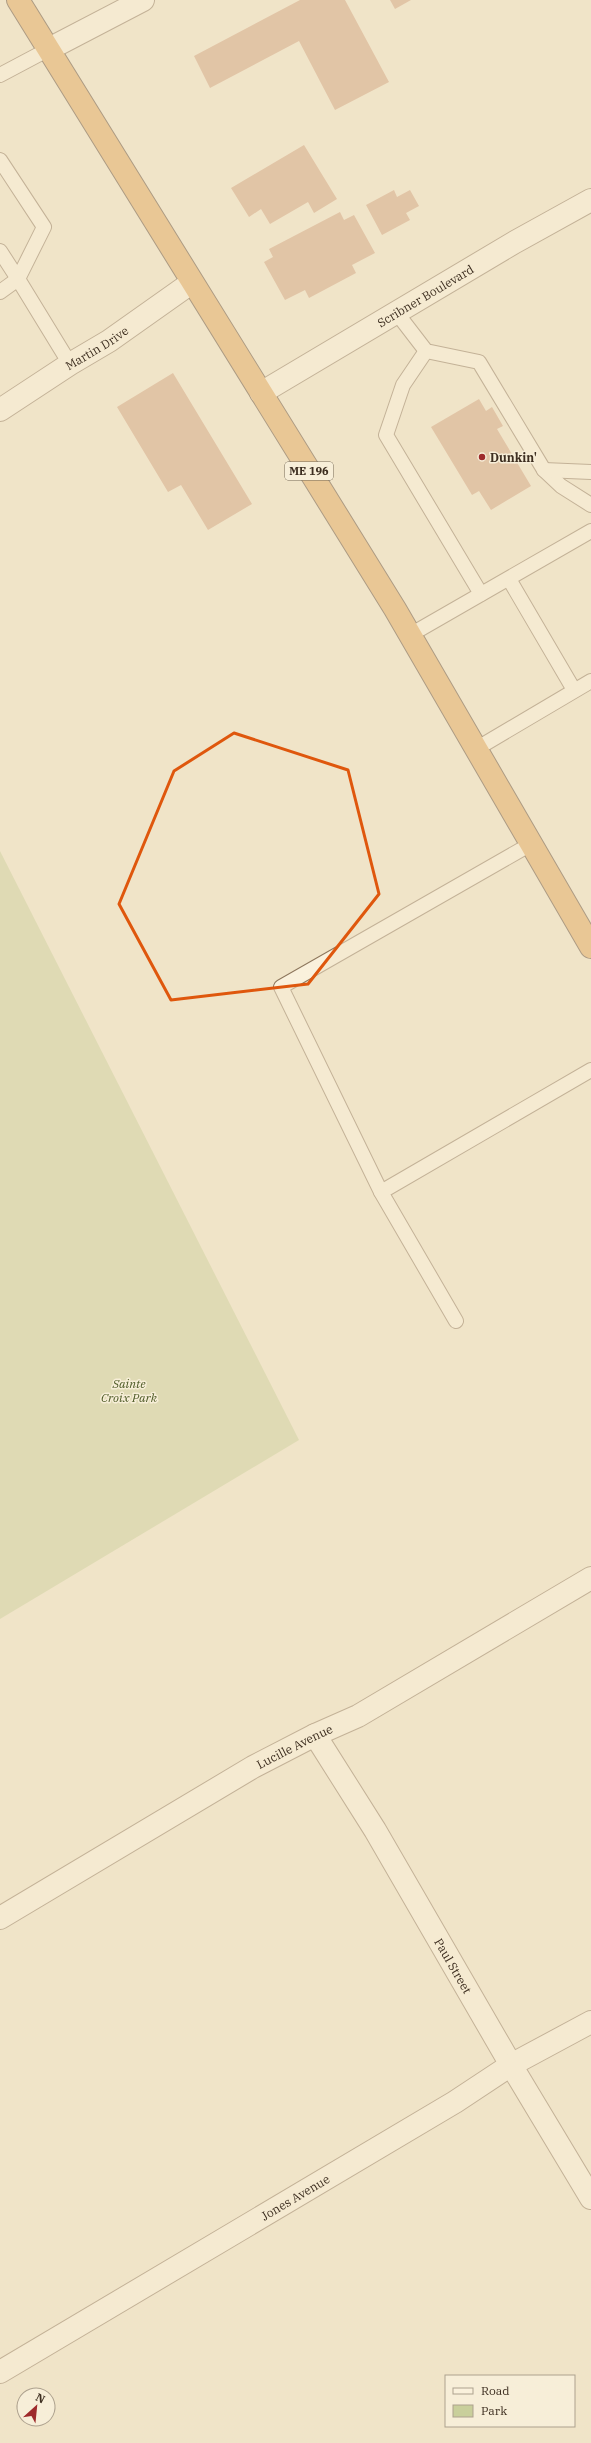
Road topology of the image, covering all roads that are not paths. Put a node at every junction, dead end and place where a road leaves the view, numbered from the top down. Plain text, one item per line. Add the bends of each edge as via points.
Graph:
1 (18, 0) edge
2 (143, 0) edge
3 (49, 49) junction
4 (0, 75) edge
5 (0, 160) edge
6 (591, 200) edge
7 (0, 252) edge
8 (18, 279) junction
9 (191, 283) junction
10 (0, 292) edge
11 (396, 312) junction
12 (426, 351) junction
13 (70, 364) junction
14 (261, 393) junction
15 (0, 410) edge
16 (544, 470) junction
17 (591, 472) edge
18 (591, 505) edge
19 (591, 531) edge
20 (509, 579) junction
21 (481, 594) junction
22 (410, 635) junction
23 (591, 681) edge
24 (574, 690) junction
25 (476, 749) junction
26 (531, 844) junction
27 (591, 947) edge
28 (591, 1070) edge
29 (381, 1192) junction
30 (456, 1321) dead end
31 (591, 1578) edge
32 (315, 1735) junction
33 (0, 1918) edge
34 (591, 2022) edge
35 (511, 2066) junction
36 (591, 2198) edge
37 (0, 2372) edge

1 - 3 highway, ME 196
2 - 3 street
3 - 4 lane
3 - 9 highway, ME 196
5 - 8 lane via 44,227
6 - 11 street, Scribner Boulevard
7 - 8 lane
8 - 10 lane
8 - 13 lane
9 - 13 street, Martin Drive via 109,341
9 - 14 highway, ME 196
11 - 12 lane
11 - 14 street, Scribner Boulevard
12 - 16 lane via 479,362
12 - 21 lane via 404,384 386,435
13 - 15 street, Martin Drive
14 - 22 highway, ME 196
16 - 17 lane
16 - 18 lane via 560,486
19 - 20 lane
20 - 21 lane
20 - 24 lane
21 - 22 lane
22 - 25 highway, ME 196
23 - 24 lane
24 - 25 lane
25 - 26 highway, ME 196
26 - 27 highway, ME 196
26 - 29 lane via 281,988
28 - 29 lane
29 - 30 lane
31 - 32 street, Lucille Avenue via 358,1716
32 - 33 street, Lucille Avenue via 253,1767
32 - 35 street, Paul Street via 375,1830
34 - 35 street, Jones Avenue
35 - 36 street, Paul Street
35 - 37 street, Jones Avenue via 455,2102

